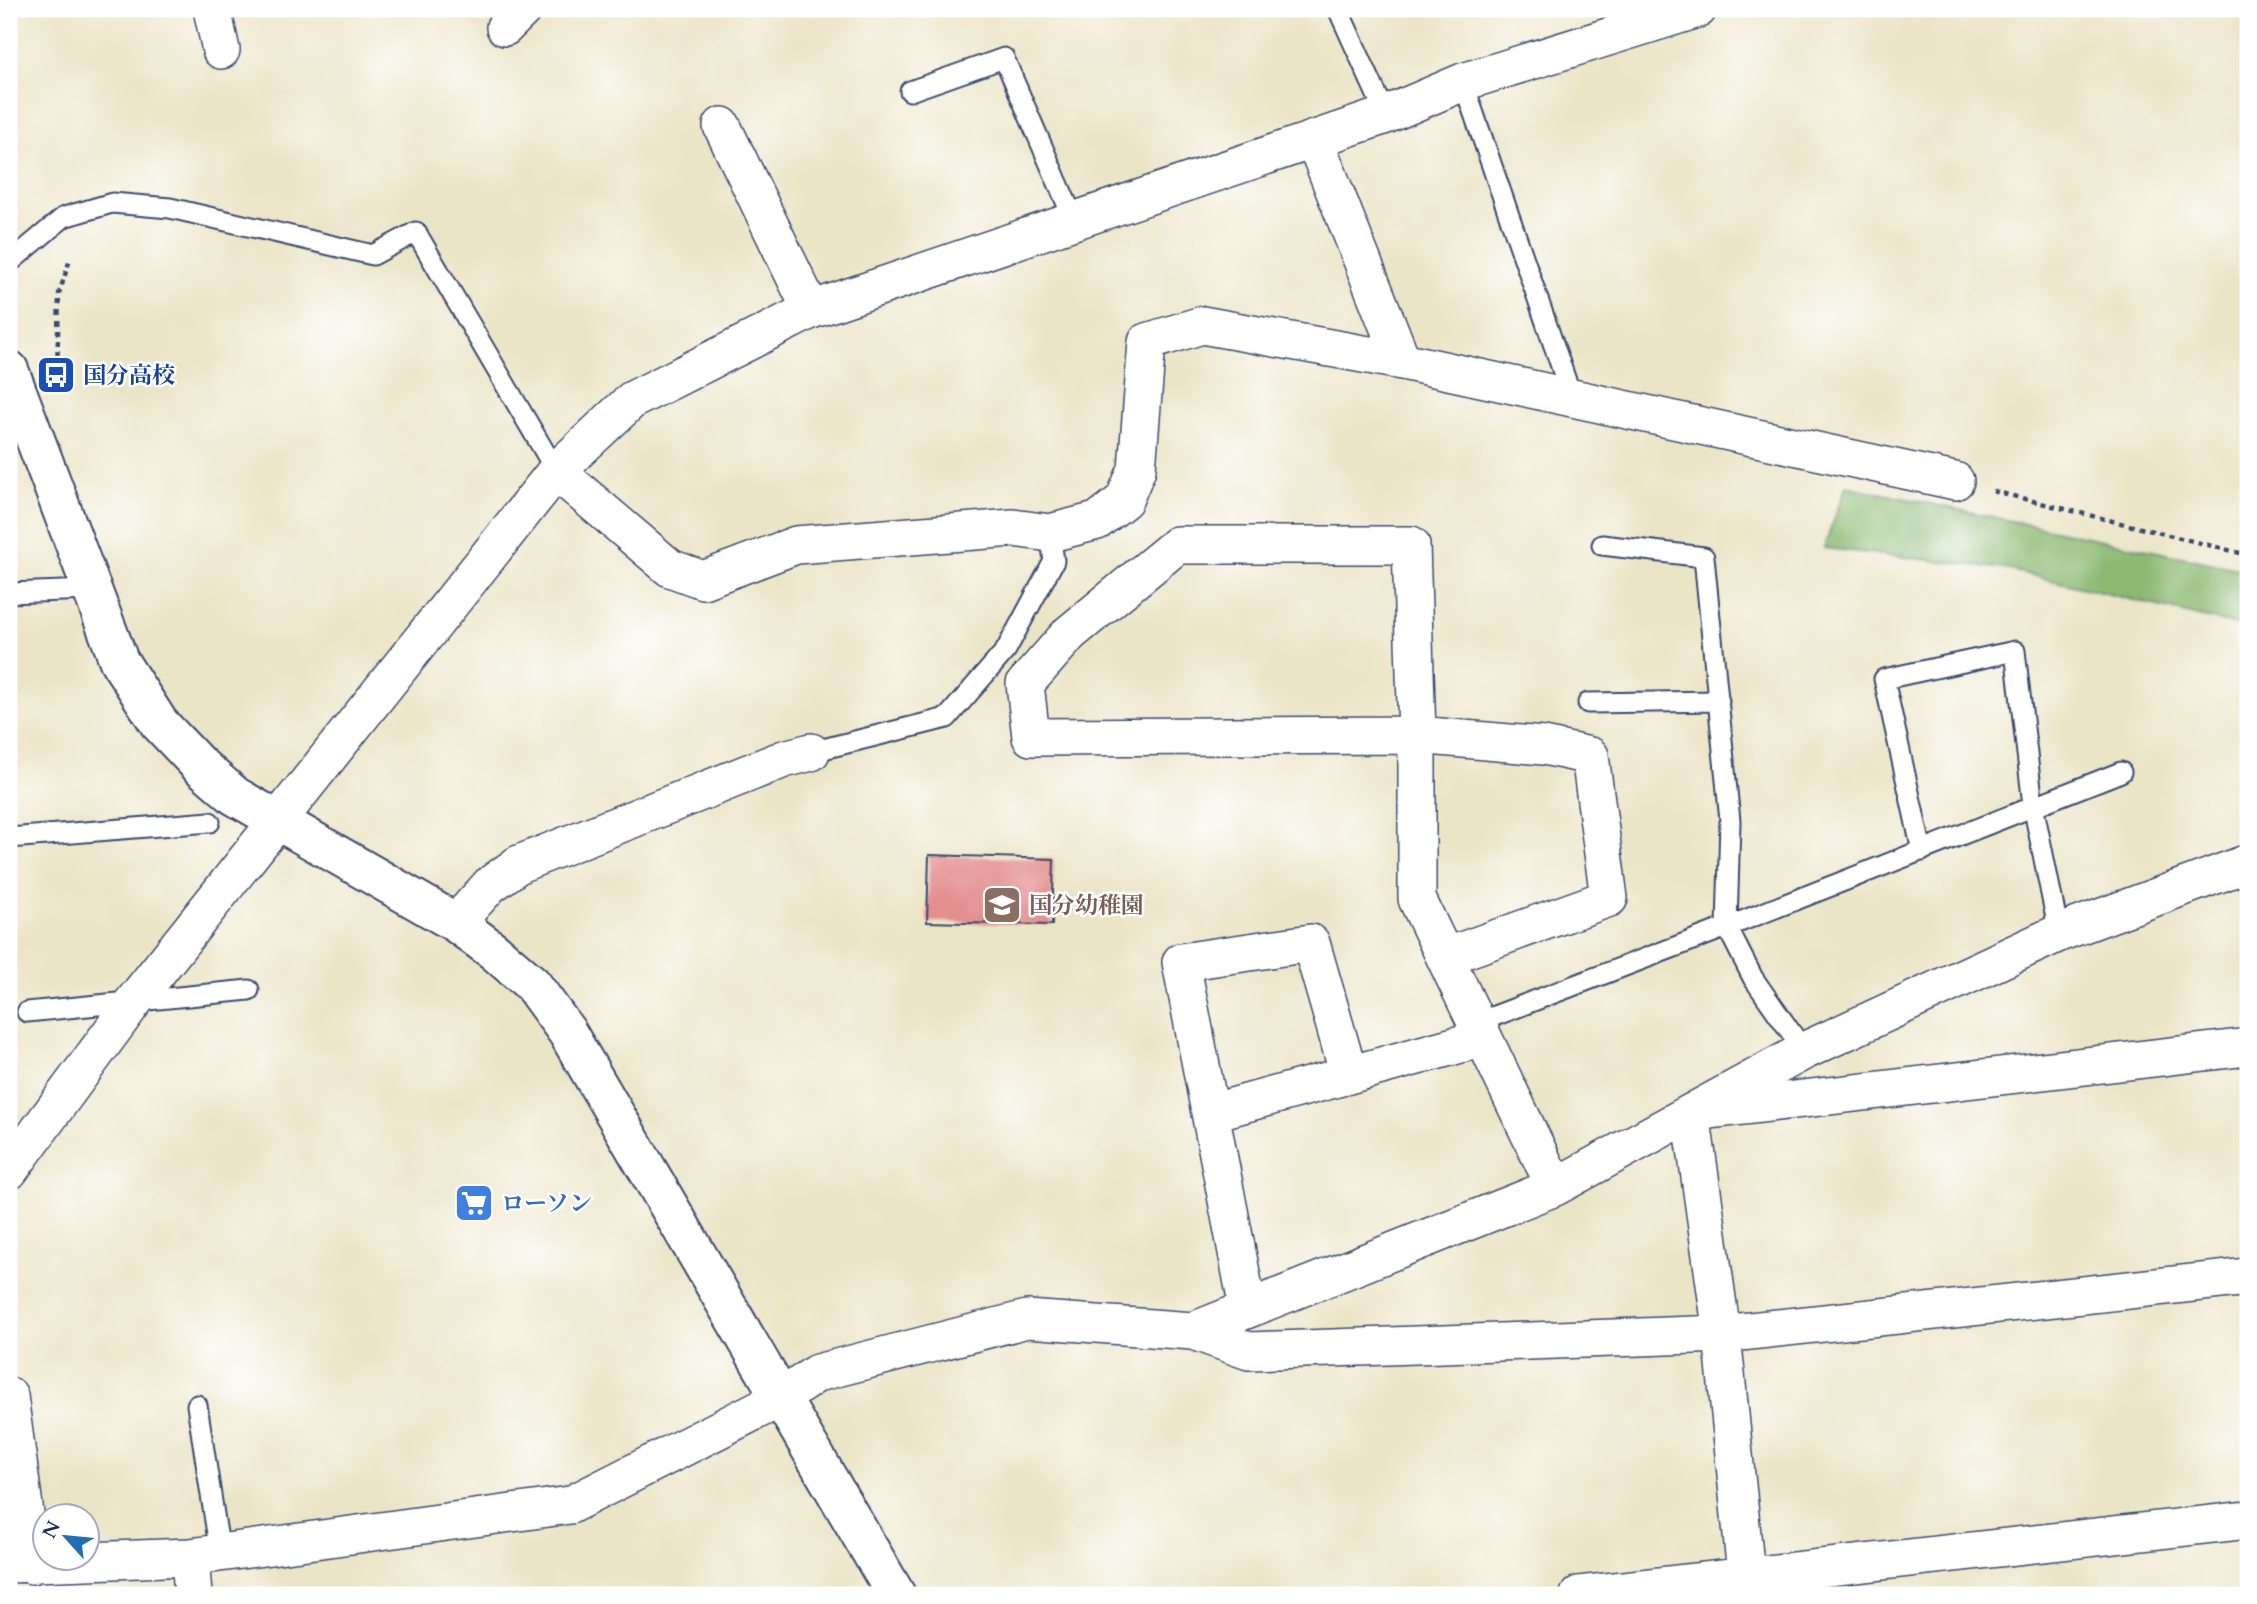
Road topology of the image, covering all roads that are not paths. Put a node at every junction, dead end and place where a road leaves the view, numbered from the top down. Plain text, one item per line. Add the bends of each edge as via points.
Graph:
1 (212, 9) edge
2 (1338, 9) edge
3 (1690, 10) edge
4 (221, 50) dead end
5 (1463, 82) junction
6 (910, 91) dead end
7 (1386, 115) junction
8 (722, 126) dead end
9 (1314, 139) junction
10 (1074, 220) junction
11 (9, 263) edge
12 (811, 310) junction
13 (1402, 361) junction
14 (10, 376) edge
15 (1572, 398) junction
16 (556, 471) junction
17 (1955, 481) road end
18 (1050, 533) junction
19 (1602, 545) dead end
20 (91, 590) junction
21 (9, 593) edge
22 (1718, 701) junction
23 (1588, 703) dead end
24 (1417, 735) junction
25 (811, 752) joint
26 (2121, 772) dead end
27 (2033, 805) junction
28 (277, 821) junction
29 (210, 822) dead end
30 (9, 838) edge
31 (1922, 850) junction
32 (2248, 863) edge
33 (456, 923) junction
34 (1727, 927) junction
35 (2059, 933) junction
36 (1445, 957) junction
37 (249, 990) dead end
38 (134, 1001) junction
39 (27, 1012) dead end
40 (1479, 1030) junction
41 (2248, 1047) edge
42 (1804, 1051) junction
43 (1349, 1074) junction
44 (1692, 1112) junction
45 (1210, 1113) junction
46 (14, 1160) edge
47 (1555, 1187) junction
48 (2248, 1277) edge
49 (1248, 1309) junction
50 (1193, 1331) junction
51 (1722, 1334) junction
52 (9, 1396) edge
53 (781, 1398) junction
54 (197, 1405) dead end
55 (15, 1479) edge
56 (2248, 1520) edge
57 (205, 1555) junction
58 (20, 1565) edge
59 (1747, 1585) edge
60 (193, 1595) edge
61 (896, 1595) edge
62 (1579, 1595) edge

1 - 4 street
2 - 7 lane
3 - 5 street
5 - 7 street
5 - 15 lane
6 - 10 lane via 1004,58
7 - 9 street
8 - 12 street
9 - 10 street
9 - 13 street
10 - 12 street
11 - 16 lane via 64,217 113,203 170,208 373,255 416,232
12 - 16 street via 632,400
13 - 15 street
13 - 18 street via 1202,325 1147,342 1137,469 1124,500 1097,520
14 - 20 street
15 - 17 street
16 - 18 street via 670,568 702,580 796,545 1013,528
16 - 28 street
18 - 25 lane via 1054,561 1006,650 947,718
19 - 22 lane via 1704,557
20 - 21 lane
20 - 28 street via 119,662 159,723 235,796
22 - 23 lane
22 - 34 lane via 1730,821
24 - 24 street via 1031,737 1025,684 1070,633 1177,545 1411,545
24 - 36 street via 1416,899
24 - 36 street via 1544,746 1590,756 1609,898
25 - 33 street via 519,864 490,885
26 - 27 lane
27 - 31 lane
27 - 31 lane via 2015,651 1884,679
27 - 35 lane
28 - 33 street
28 - 38 street
29 - 30 lane
31 - 34 lane
32 - 35 street
33 - 53 street via 532,984 567,1032
34 - 40 lane
34 - 42 lane via 1753,978
35 - 42 street
36 - 40 street
37 - 38 lane
38 - 39 lane
38 - 46 street
40 - 43 street
40 - 47 street
41 - 44 street
42 - 44 street
43 - 45 street
43 - 45 street via 1311,943 1181,962
44 - 47 street
44 - 51 street
45 - 49 street
47 - 49 street
48 - 51 street
49 - 50 street
50 - 51 street via 1248,1351
50 - 53 street via 1027,1319 817,1373
51 - 59 street
52 - 55 street
53 - 57 street via 570,1505
53 - 61 street
54 - 57 lane
55 - 58 street
56 - 59 street
57 - 58 street
57 - 60 street
59 - 62 street

